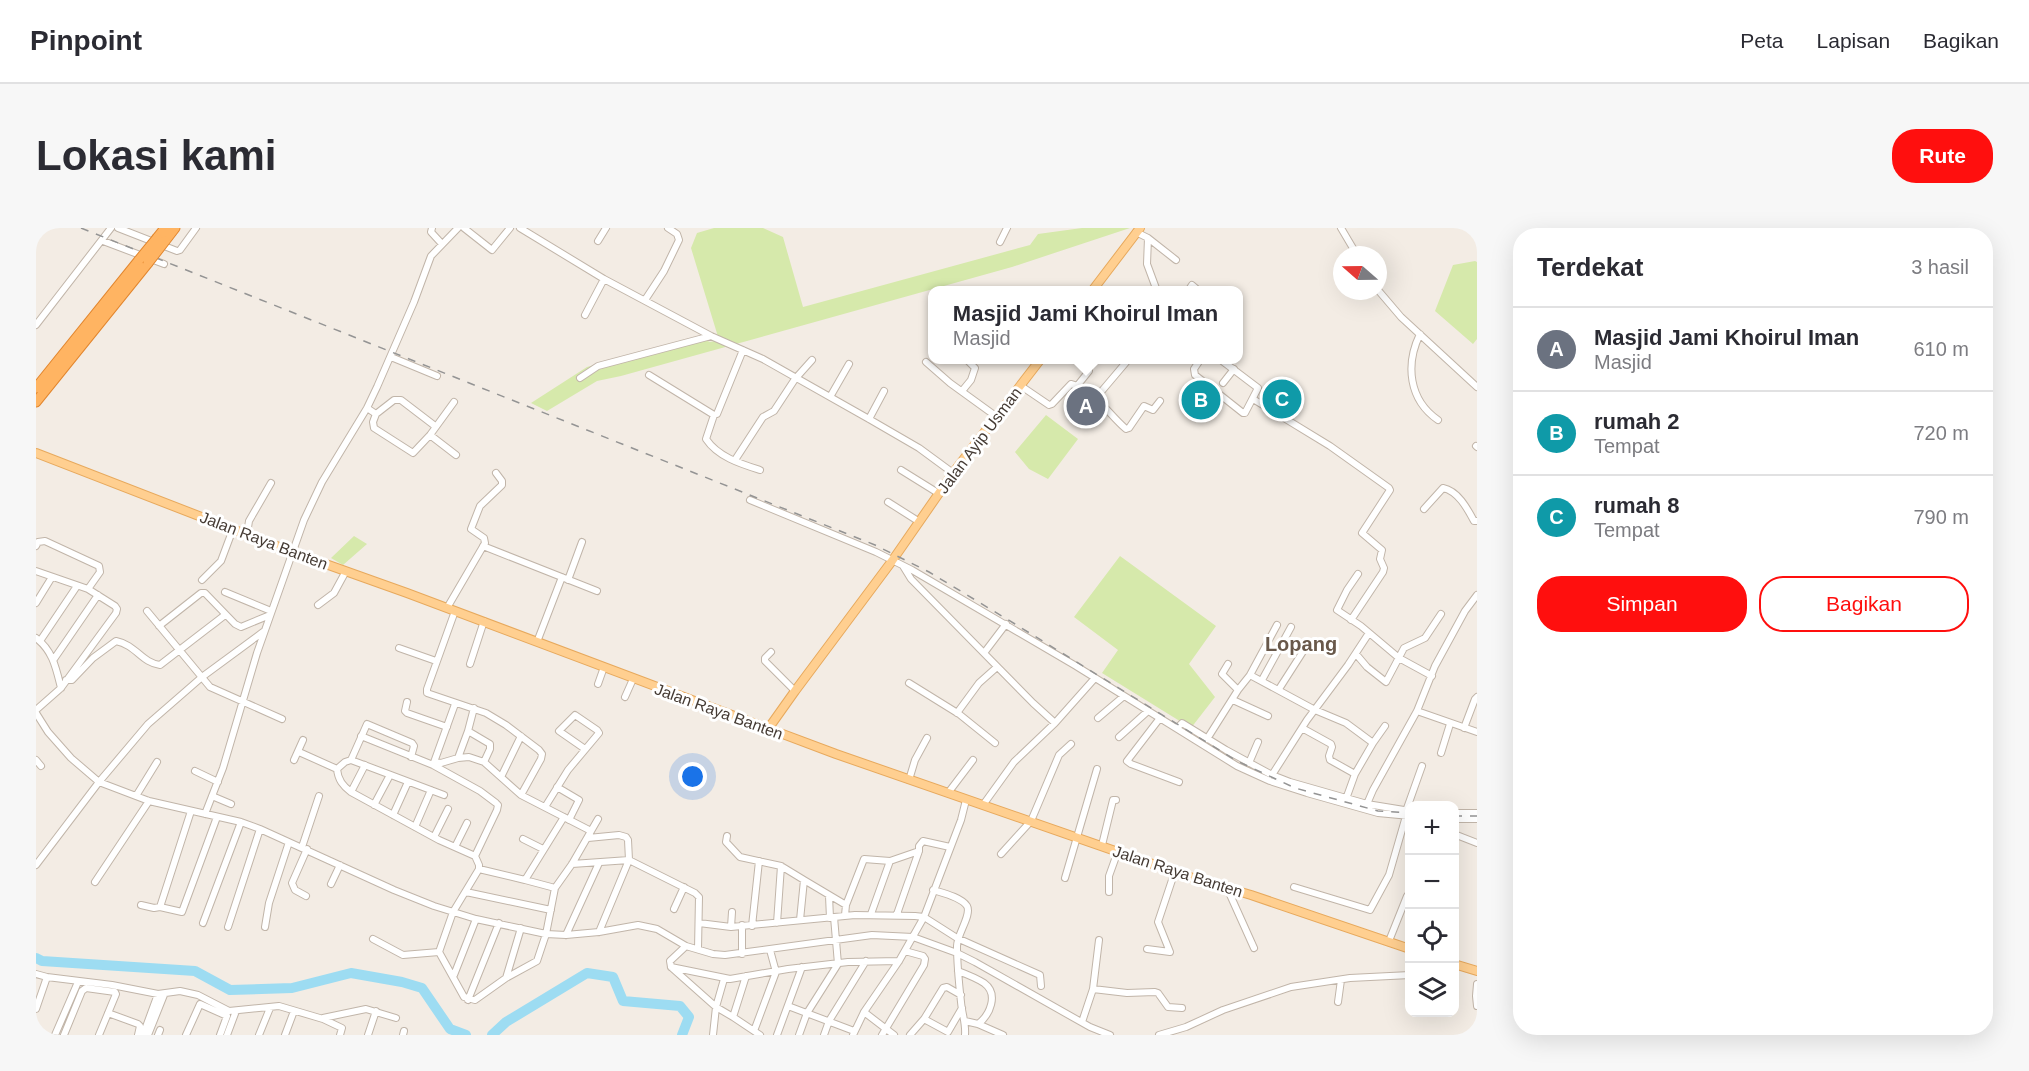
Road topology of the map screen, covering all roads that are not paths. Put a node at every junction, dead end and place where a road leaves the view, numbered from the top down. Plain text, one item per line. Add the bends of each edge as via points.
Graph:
1 (111, 228) edge
2 (118, 228) edge
3 (165, 228) edge
4 (175, 228) edge
5 (196, 228) edge
6 (432, 228) edge
7 (458, 228) edge
8 (464, 228) edge
9 (510, 228) edge
10 (520, 228) edge
11 (606, 228) edge
12 (668, 228) edge
13 (1007, 228) edge
14 (1341, 228) edge
15 (1138, 230) edge
16 (1148, 238) junction
17 (161, 239) junction
18 (102, 241) junction
19 (598, 241) dead end
20 (1000, 242) dead end
21 (442, 243) junction
22 (1352, 246) edge
23 (1176, 260) dead end
24 (144, 262) junction
25 (164, 264) dead end
26 (604, 279) junction
27 (1096, 286) edge
28 (1155, 286) edge
29 (645, 300) junction
30 (1387, 300) edge
31 (585, 315) dead end
32 (36, 324) edge
33 (1420, 334) junction
34 (711, 336) junction
35 (743, 350) junction
36 (391, 357) junction
37 (812, 360) dead end
38 (849, 364) dead end
39 (928, 364) edge
40 (971, 364) edge
41 (1037, 364) edge
42 (1084, 364) dead end
43 (1125, 364) edge
44 (1197, 364) edge
45 (1227, 364) edge
46 (1234, 369) junction
47 (649, 375) dead end
48 (437, 376) dead end
49 (579, 378) dead end
50 (795, 379) junction
51 (1223, 382) dead end
52 (1021, 386) junction
53 (1077, 386) junction
54 (1477, 387) edge
55 (36, 388) edge
56 (962, 391) junction
57 (884, 392) dead end
58 (830, 397) junction
59 (1095, 399) junction
60 (1253, 399) junction
61 (1160, 401) dead end
62 (36, 402) edge
63 (454, 402) dead end
64 (367, 408) junction
65 (376, 414) junction
66 (714, 415) junction
67 (997, 417) junction
68 (869, 419) junction
69 (1438, 420) dead end
70 (435, 426) junction
71 (430, 435) junction
72 (36, 453) edge
73 (456, 455) dead end
74 (735, 460) junction
75 (760, 470) dead end
76 (901, 470) dead end
77 (496, 473) dead end
78 (953, 473) junction
79 (271, 483) dead end
80 (938, 494) junction
81 (750, 500) dead end
82 (888, 502) dead end
83 (1424, 509) dead end
84 (918, 521) junction
85 (1477, 521) edge
86 (233, 529) junction
87 (247, 534) junction
88 (582, 542) dead end
89 (36, 546) edge
90 (483, 546) junction
91 (292, 552) junction
92 (892, 561) junction
93 (903, 566) junction
94 (36, 570) edge
95 (346, 571) junction
96 (1358, 574) dead end
97 (52, 577) junction
98 (565, 578) junction
99 (202, 580) dead end
100 (77, 586) junction
101 (88, 589) junction
102 (597, 591) dead end
103 (225, 592) dead end
104 (98, 595) junction
105 (1477, 595) edge
106 (36, 603) edge
107 (318, 605) dead end
108 (451, 609) junction
109 (147, 611) dead end
110 (270, 613) junction
111 (1441, 614) dead end
112 (225, 615) junction
113 (1351, 620) junction
114 (484, 621) junction
115 (1005, 624) junction
116 (1276, 625) dead end
117 (159, 626) junction
118 (1292, 627) dead end
119 (264, 632) junction
120 (1369, 633) junction
121 (538, 639) junction
122 (38, 640) edge
123 (399, 648) dead end
124 (1304, 650) dead end
125 (178, 651) junction
126 (771, 652) dead end
127 (984, 653) junction
128 (1356, 654) junction
129 (1399, 658) junction
130 (54, 659) junction
131 (436, 661) junction
132 (470, 664) dead end
133 (1228, 664) dead end
134 (997, 667) junction
135 (604, 668) junction
136 (1250, 675) junction
137 (1432, 676) junction
138 (202, 677) junction
139 (1095, 678) junction
140 (633, 679) junction
141 (66, 680) junction
142 (1262, 680) junction
143 (909, 683) dead end
144 (598, 684) dead end
145 (61, 687) junction
146 (1279, 689) junction
147 (1238, 690) junction
148 (795, 691) junction
149 (1124, 696) junction
150 (625, 697) dead end
151 (1477, 697) edge
152 (1233, 700) junction
153 (242, 702) junction
154 (407, 702) dead end
155 (455, 704) junction
156 (474, 708) junction
157 (1315, 710) junction
158 (36, 711) edge
159 (1148, 711) junction
160 (1417, 711) junction
161 (957, 713) junction
162 (1268, 716) dead end
163 (1098, 718) dead end
164 (1161, 718) junction
165 (282, 719) dead end
166 (1055, 723) junction
167 (1450, 724) junction
168 (1385, 726) dead end
169 (447, 728) junction
170 (1178, 728) junction
171 (1302, 728) junction
172 (1464, 728) junction
173 (768, 729) junction
174 (468, 731) junction
175 (1477, 732) edge
176 (361, 736) junction
177 (521, 736) junction
178 (1119, 737) dead end
179 (927, 738) dead end
180 (1207, 739) junction
181 (303, 740) dead end
182 (1258, 742) dead end
183 (995, 743) dead end
184 (1373, 743) junction
185 (1071, 744) dead end
186 (585, 749) junction
187 (299, 752) junction
188 (1441, 753) dead end
189 (411, 757) junction
190 (458, 758) junction
191 (36, 760) edge
192 (294, 760) dead end
193 (351, 760) junction
194 (973, 760) dead end
195 (157, 762) dead end
196 (484, 762) junction
197 (1249, 763) junction
198 (433, 764) junction
199 (365, 765) junction
200 (1422, 765) dead end
201 (41, 766) dead end
202 (337, 769) junction
203 (1096, 769) dead end
204 (195, 771) dead end
205 (1355, 774) junction
206 (390, 775) junction
207 (1272, 775) junction
208 (502, 776) junction
209 (909, 780) junction
210 (99, 782) junction
211 (218, 782) junction
212 (408, 782) junction
213 (1179, 782) dead end
214 (557, 787) junction
215 (431, 790) junction
216 (351, 792) junction
217 (948, 794) junction
218 (444, 795) dead end
219 (521, 795) junction
220 (136, 796) junction
221 (212, 796) junction
222 (319, 796) dead end
223 (1346, 799) junction
224 (966, 800) junction
225 (1116, 800) dead end
226 (149, 801) junction
227 (1412, 801) edge
228 (231, 804) dead end
229 (1367, 804) junction
230 (374, 805) junction
231 (983, 805) junction
232 (545, 807) junction
233 (448, 809) dead end
234 (191, 811) junction
235 (1405, 813) edge
236 (1459, 813) edge
237 (1477, 813) edge
238 (205, 814) junction
239 (1405, 814) edge
240 (393, 815) junction
241 (216, 817) junction
242 (567, 818) junction
243 (598, 819) dead end
244 (1459, 819) edge
245 (1477, 819) edge
246 (1031, 821) junction
247 (240, 822) junction
248 (467, 823) dead end
249 (1405, 824) edge
250 (415, 827) junction
251 (260, 829) junction
252 (591, 831) junction
253 (727, 836) dead end
254 (1459, 836) edge
255 (434, 837) junction
256 (1077, 837) junction
257 (588, 838) junction
258 (523, 839) dead end
259 (289, 842) junction
260 (1477, 843) edge
261 (1102, 846) junction
262 (455, 847) junction
263 (950, 847) junction
264 (304, 848) junction
265 (543, 849) junction
266 (919, 851) junction
267 (1118, 851) junction
268 (1001, 854) dead end
269 (475, 856) junction
270 (629, 861) junction
271 (759, 861) junction
272 (890, 861) junction
273 (599, 863) junction
274 (572, 864) junction
275 (340, 865) junction
276 (36, 866) edge
277 (781, 866) junction
278 (479, 869) junction
279 (1175, 871) junction
280 (1065, 878) dead end
281 (525, 880) junction
282 (804, 880) junction
283 (95, 882) dead end
284 (331, 884) dead end
285 (684, 887) junction
286 (1227, 887) junction
287 (1294, 887) dead end
288 (555, 888) junction
289 (933, 890) junction
290 (466, 892) junction
291 (1109, 892) dead end
292 (306, 896) dead end
293 (829, 896) junction
294 (1405, 901) edge
295 (141, 905) dead end
296 (846, 905) junction
297 (160, 907) junction
298 (674, 909) dead end
299 (551, 910) junction
300 (453, 912) junction
301 (732, 912) dead end
302 (871, 914) junction
303 (897, 914) junction
304 (845, 915) junction
305 (832, 917) junction
306 (924, 917) junction
307 (476, 919) junction
308 (800, 920) junction
309 (203, 923) dead end
310 (499, 923) junction
311 (699, 923) junction
312 (777, 923) junction
313 (742, 925) junction
314 (752, 926) junction
315 (228, 927) dead end
316 (265, 927) dead end
317 (731, 927) junction
318 (521, 928) junction
319 (599, 932) junction
320 (546, 934) junction
321 (566, 935) junction
322 (913, 937) junction
323 (957, 938) junction
324 (373, 939) dead end
325 (836, 939) junction
326 (1099, 940) dead end
327 (1389, 941) junction
328 (686, 946) junction
329 (1405, 947) edge
330 (1254, 948) dead end
331 (698, 949) junction
332 (1147, 949) dead end
333 (770, 950) junction
334 (904, 951) junction
335 (439, 952) junction
336 (957, 953) junction
337 (742, 954) junction
338 (866, 961) junction
339 (898, 961) junction
340 (838, 964) junction
341 (1459, 965) edge
342 (671, 967) junction
343 (802, 967) junction
344 (958, 971) junction
345 (1477, 971) edge
346 (776, 972) junction
347 (36, 974) edge
348 (454, 975) junction
349 (1405, 975) edge
350 (746, 976) junction
351 (47, 977) junction
352 (506, 978) junction
353 (724, 979) junction
354 (1341, 980) junction
355 (78, 982) junction
356 (1477, 984) edge
357 (1041, 986) dead end
358 (1093, 989) junction
359 (161, 994) junction
360 (961, 995) junction
361 (468, 999) junction
362 (1338, 1002) dead end
363 (788, 1006) junction
364 (1477, 1006) edge
365 (716, 1007) junction
366 (270, 1008) junction
367 (962, 1008) junction
368 (1182, 1008) dead end
369 (36, 1009) edge
370 (236, 1011) junction
371 (294, 1011) junction
372 (376, 1011) junction
373 (864, 1012) junction
374 (108, 1013) junction
375 (807, 1013) junction
376 (733, 1017) junction
377 (396, 1018) dead end
378 (323, 1019) junction
379 (924, 1019) junction
380 (829, 1021) junction
381 (965, 1021) junction
382 (1082, 1022) junction
383 (978, 1024) junction
384 (886, 1028) junction
385 (757, 1033) edge
386 (854, 1033) edge
387 (1099, 1033) edge
388 (55, 1035) edge
389 (64, 1035) edge
390 (99, 1035) edge
391 (138, 1035) edge
392 (142, 1035) edge
393 (148, 1035) edge
394 (186, 1035) edge
395 (220, 1035) edge
396 (227, 1035) edge
397 (259, 1035) edge
398 (286, 1035) edge
399 (340, 1035) edge
400 (368, 1035) edge
401 (713, 1035) edge
402 (777, 1035) edge
403 (799, 1035) edge
404 (824, 1035) edge
405 (882, 1035) edge
406 (894, 1035) edge
407 (910, 1035) edge
408 (965, 1035) edge
409 (1003, 1035) edge
410 (1110, 1035) edge
411 (1159, 1035) edge

1 - 18 street
2 - 5 street via 177,251
3 - 17 highway
4 - 17 highway
6 - 21 street via 431,232
7 - 21 street
8 - 9 street via 492,250
10 - 26 street
11 - 19 street
12 - 29 street via 679,240
13 - 20 street
14 - 22 street
15 - 16 street
15 - 27 main road
16 - 23 street
16 - 28 street via 1147,264
17 - 24 highway, bridge
18 - 25 street
18 - 32 street
21 - 36 street via 431,256
24 - 55 highway
24 - 62 highway
26 - 29 street
26 - 31 street
29 - 34 street
30 - 33 street
33 - 54 street
33 - 69 street via 1415,343 1412,384 1417,399
34 - 35 street
34 - 49 street via 598,366
35 - 50 street
35 - 66 street
36 - 48 street
36 - 64 street
37 - 50 street
38 - 58 street
39 - 56 street
40 - 56 street via 975,368
41 - 52 main road, Jalan Ayip Usman
42 - 53 street via 1089,371
43 - 59 street
44 - 60 street via 1195,375 1243,413
45 - 46 street
46 - 51 street
46 - 60 street via 1258,388
47 - 66 street
50 - 58 street
50 - 74 street via 774,411 763,417
52 - 53 street via 1049,405 1071,384
52 - 67 main road, Jalan Ayip Usman
53 - 59 street
56 - 67 street
57 - 68 street
58 - 68 street
59 - 61 street via 1126,429 1144,406 1153,410
60 - 113 street via 1330,446 1390,490 1362,533 1382,550 1383,572
63 - 70 street
64 - 65 street
64 - 91 street via 322,482
65 - 70 street via 397,399
65 - 71 street via 374,428 410,452
66 - 74 street via 706,439 717,451
67 - 78 main road, Jalan Ayip Usman
68 - 78 street
70 - 71 street
71 - 73 street
72 - 86 main road, Jalan Raya Banten
74 - 75 street
76 - 80 street
77 - 90 street via 502,484 480,506 471,529 484,538
78 - 80 main road, Jalan Ayip Usman
79 - 87 street via 249,520
80 - 84 main road, Jalan Ayip Usman
81 - 92 street
82 - 84 street
83 - 85 street via 1445,488 1464,503
84 - 92 main road, Jalan Ayip Usman
86 - 87 main road, Jalan Raya Banten
86 - 99 street via 221,561
87 - 91 main road, Jalan Raya Banten
88 - 98 street
89 - 101 street via 45,541 99,566 100,572
90 - 98 street
90 - 108 street
91 - 95 main road, Jalan Raya Banten
91 - 110 street
92 - 93 street
92 - 148 main road, Jalan Ayip Usman
93 - 115 street
93 - 127 street via 910,579
94 - 97 street
95 - 107 street via 334,593
95 - 108 main road, Jalan Raya Banten
96 - 113 street via 1337,607
97 - 100 street
97 - 106 street
98 - 102 street
98 - 121 street
100 - 101 street
100 - 122 street
101 - 104 street
103 - 110 street
104 - 130 street
104 - 141 street via 115,606 116,613
105 - 137 street
108 - 114 main road, Jalan Raya Banten
108 - 131 street
109 - 117 street
110 - 112 street via 241,627
110 - 119 street
111 - 129 street via 1425,638 1406,645
112 - 117 street via 201,593
112 - 125 street
113 - 120 street
114 - 121 main road, Jalan Raya Banten
114 - 132 street
115 - 127 street
115 - 139 street
116 - 136 street
117 - 125 street
118 - 142 street
119 - 138 street
119 - 153 street
120 - 128 street
120 - 129 street
121 - 135 main road, Jalan Raya Banten
122 - 130 street
123 - 131 street
124 - 146 street
125 - 138 street
125 - 141 street via 160,665 153,664 135,649 116,641 72,680
126 - 148 street via 765,661
127 - 134 street
128 - 129 street via 1386,682
128 - 157 street
129 - 137 street
130 - 145 street
131 - 155 street via 427,693
133 - 147 street via 1222,674
134 - 161 street via 979,683
134 - 166 street
135 - 140 main road, Jalan Raya Banten
135 - 144 street
136 - 142 street
136 - 147 street
137 - 160 street
138 - 153 street via 210,687
138 - 210 street via 148,724
139 - 149 street
139 - 166 street
140 - 150 street
140 - 173 main road, Jalan Raya Banten
141 - 145 street
142 - 146 street
143 - 161 street
145 - 158 street
146 - 157 street
147 - 152 street
148 - 173 main road, Jalan Ayip Usman
149 - 159 street
149 - 163 street
151 - 172 street
152 - 162 street
152 - 180 street
153 - 165 street
153 - 211 street
154 - 169 street via 407,713
155 - 156 street
155 - 169 street
156 - 174 street
156 - 177 street
157 - 171 street
157 - 184 street via 1346,723
158 - 210 street via 71,758
159 - 164 street
159 - 178 street
160 - 167 street
160 - 229 street
161 - 183 street
164 - 170 street
164 - 213 street via 1127,761
166 - 231 street via 1014,762
167 - 172 street
167 - 188 street
168 - 184 street
169 - 198 street
170 - 180 street via 1182,723
170 - 239 street via 1227,761 1270,781 1368,810
171 - 205 street via 1331,744 1330,760
171 - 207 street
172 - 175 street
173 - 209 main road, Jalan Raya Banten
174 - 190 street
174 - 196 street via 490,744
176 - 189 street
176 - 189 street via 369,724 412,743
176 - 193 street
177 - 208 street
177 - 219 street via 542,754
179 - 209 street
180 - 197 street
181 - 187 street
182 - 197 street
184 - 205 street
185 - 246 street via 1057,759
186 - 186 street via 598,731 575,715 559,731
186 - 214 street
187 - 192 street
187 - 202 street
189 - 198 street
190 - 196 street
190 - 198 street
191 - 201 street
193 - 199 street
193 - 202 street
194 - 217 street
195 - 220 street
196 - 208 street
197 - 207 street
198 - 269 street via 498,805
199 - 206 street
199 - 216 street
200 - 227 street
202 - 216 street via 338,778
203 - 256 street
204 - 211 street
205 - 223 street
206 - 212 street
206 - 230 street
207 - 223 street
208 - 219 street
209 - 217 main road, Jalan Raya Banten
210 - 220 street
210 - 276 street
211 - 221 street
212 - 215 street
212 - 240 street
214 - 232 street
214 - 242 street via 579,800
215 - 218 street
215 - 250 street
216 - 230 street
217 - 224 main road, Jalan Raya Banten
219 - 232 street
220 - 226 street
221 - 228 street
221 - 238 street
222 - 264 street
223 - 229 street
224 - 231 main road, Jalan Raya Banten
224 - 263 street
225 - 261 street
226 - 234 street
226 - 283 street
229 - 235 street
230 - 240 street
231 - 246 main road, Jalan Raya Banten
232 - 242 street
233 - 255 street
234 - 238 street
234 - 297 street
236 - 237 street
238 - 241 street
240 - 250 street
241 - 247 street
241 - 297 street via 182,912
242 - 252 street
242 - 265 street
243 - 252 street
244 - 245 street
246 - 256 main road, Jalan Raya Banten
246 - 268 street
247 - 251 street
247 - 309 street
248 - 262 street
249 - 287 street via 1389,875 1370,910
250 - 255 street
251 - 259 street
251 - 315 street
252 - 257 street
253 - 271 street via 726,842 738,856
254 - 260 street
255 - 262 street
256 - 261 main road, Jalan Raya Banten
256 - 280 street
257 - 270 street via 626,837
257 - 274 street
258 - 265 street
259 - 264 street
259 - 316 street
261 - 267 main road, Jalan Raya Banten
262 - 269 street
263 - 266 street via 923,841
263 - 289 street
264 - 275 street
264 - 292 street via 292,883 295,890
265 - 281 street
266 - 272 street
266 - 303 street
267 - 279 main road, Jalan Raya Banten
267 - 291 street via 1109,876
269 - 278 street
270 - 273 street
270 - 285 street
270 - 319 street
271 - 277 street
271 - 314 street
272 - 296 street via 864,859
272 - 302 street
273 - 274 street
273 - 321 street
274 - 288 street
275 - 284 street
275 - 300 street
277 - 282 street
277 - 312 street
278 - 281 street
278 - 290 street
279 - 286 main road, Jalan Raya Banten
279 - 332 street via 1158,922 1170,952
281 - 288 street
282 - 293 street
282 - 308 street
285 - 298 street
285 - 311 street via 699,897
286 - 327 main road, Jalan Raya Banten
286 - 330 street
288 - 299 street
289 - 306 street
289 - 323 street via 968,909
290 - 299 street
290 - 300 street
293 - 296 street
293 - 305 street
294 - 327 street
295 - 297 street
296 - 304 street
299 - 320 street
300 - 307 street
300 - 335 street
301 - 317 street
302 - 303 street
302 - 304 street
303 - 306 street
304 - 305 street
305 - 308 street
305 - 325 street
306 - 322 street
306 - 323 street
307 - 310 street
307 - 348 street
308 - 312 street
310 - 318 street
310 - 361 street
311 - 317 street
311 - 331 street
312 - 314 street
313 - 314 street
313 - 317 street
313 - 337 street
318 - 320 street
318 - 352 street
319 - 321 street
319 - 328 street via 638,925 657,929
320 - 321 street
320 - 352 street via 537,961
322 - 325 street
322 - 334 street
322 - 336 street
323 - 336 street
323 - 357 street via 1040,975
324 - 335 street via 403,955
325 - 333 street
325 - 340 street
326 - 358 street
327 - 329 main road, Jalan Raya Banten
328 - 331 street
328 - 342 street via 670,961
331 - 337 street
333 - 337 street
333 - 346 street
334 - 339 street
334 - 384 street via 923,956 925,962
335 - 348 street
336 - 344 street
336 - 382 street
338 - 339 street
338 - 340 street
338 - 380 street
339 - 373 street
340 - 343 street
340 - 375 street
341 - 345 main road
342 - 353 street
342 - 365 street
343 - 346 street
343 - 363 street
344 - 360 street
344 - 383 street via 984,983 991,995 992,1005
346 - 350 street
346 - 385 street
347 - 351 street
348 - 361 street via 459,990
349 - 354 street
350 - 353 street
350 - 376 street
351 - 355 street
351 - 369 street
352 - 361 street via 475,1000
353 - 365 street
354 - 362 street
354 - 411 street via 1291,987
355 - 359 street
355 - 388 street
356 - 364 street
358 - 368 street via 1155,992 1168,1007
358 - 382 street
359 - 370 street via 180,991
359 - 392 street
359 - 393 street
360 - 367 street
360 - 379 street via 944,986
363 - 375 street
363 - 402 street
365 - 376 street
365 - 401 street
366 - 370 street
366 - 371 street via 279,1006
366 - 397 street
367 - 379 street via 948,1032
367 - 381 street
370 - 396 street
371 - 378 street
371 - 398 street
372 - 377 street
372 - 378 street via 366,1009
372 - 400 street
373 - 384 street
373 - 386 street
374 - 389 street via 115,992 83,989
374 - 390 street
374 - 391 street via 138,1024
375 - 380 street
375 - 403 street
376 - 385 street
378 - 399 street via 342,1028
379 - 407 street
380 - 386 street
380 - 404 street
381 - 383 street
381 - 408 street
382 - 387 street
383 - 409 street
384 - 405 street
384 - 406 street
387 - 410 street
394 - 395 street via 200,1004 227,1016

